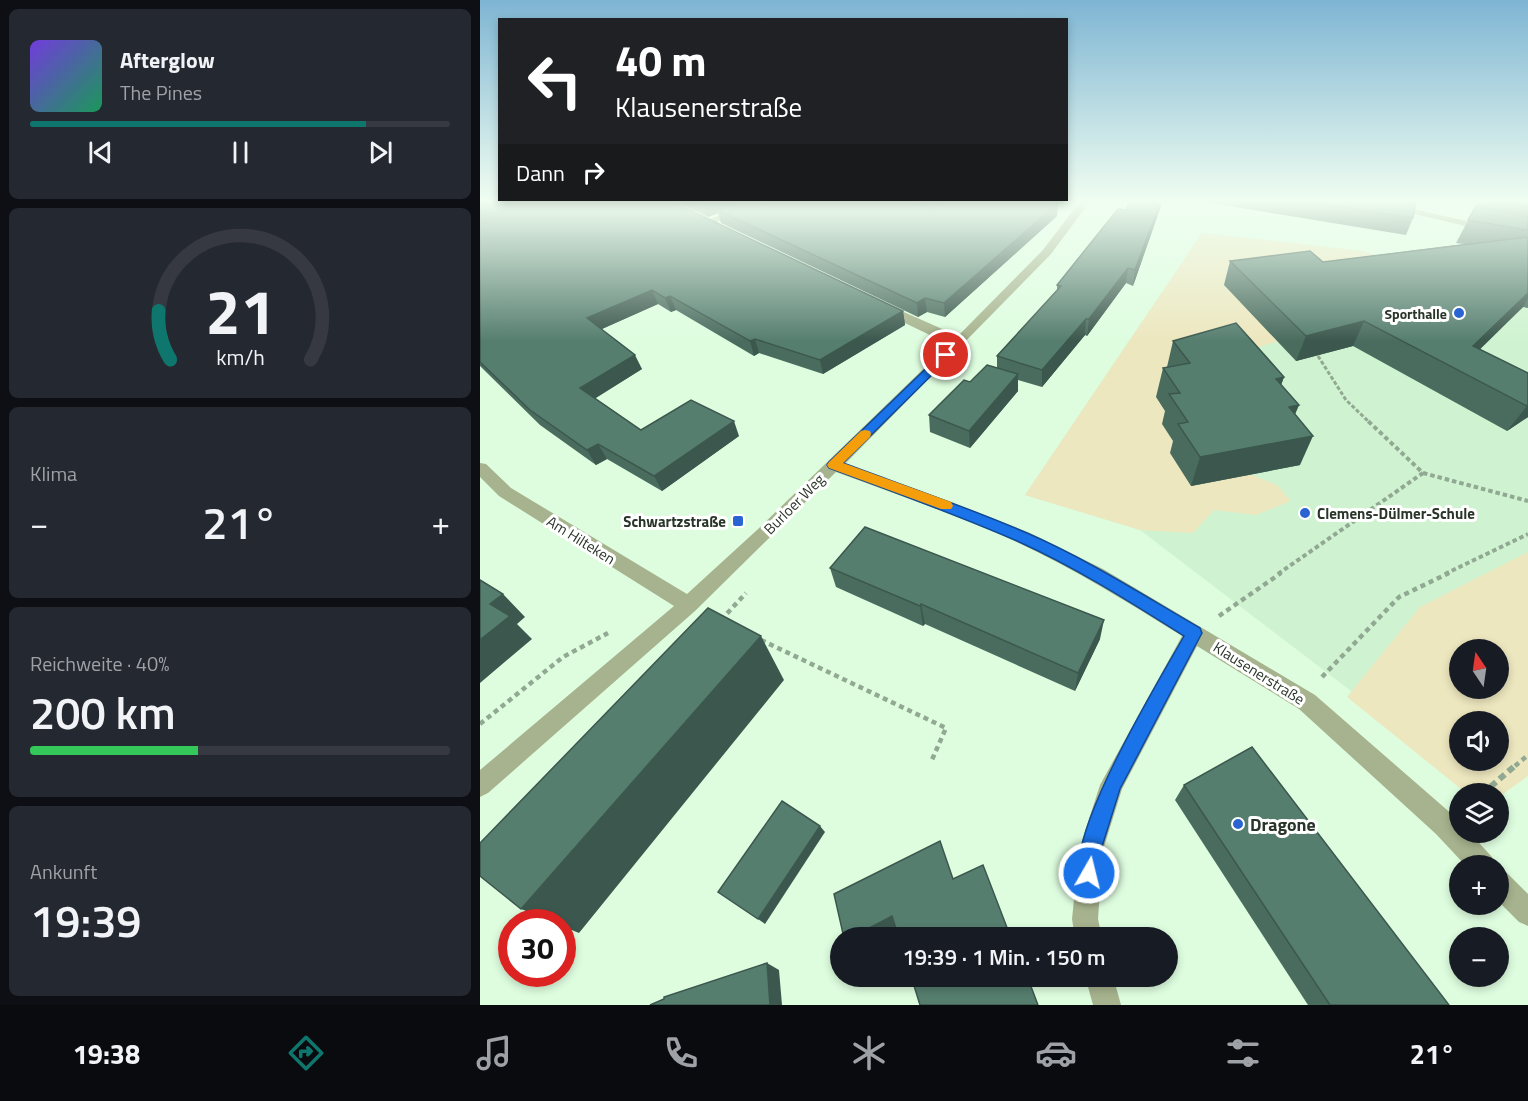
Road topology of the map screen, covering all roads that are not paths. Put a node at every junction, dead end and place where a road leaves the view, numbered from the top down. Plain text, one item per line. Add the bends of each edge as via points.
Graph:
1 (1051, 247) edge
2 (868, 300) edge
3 (960, 341) junction
4 (833, 465) junction
5 (480, 468) edge
6 (688, 605) junction
7 (1194, 633) junction
8 (480, 785) edge
9 (1473, 855) edge
10 (1509, 893) edge
11 (1528, 913) edge
12 (1087, 927) edge
13 (1102, 987) edge
14 (1107, 1005) edge

1 - 3 street, Burloer Weg
2 - 3 street
3 - 4 street, Burloer Weg
4 - 6 street, Burloer Weg
4 - 7 street, Klausenerstraße via 1024,538 1097,574
5 - 6 street, Am Hilteken via 505,492
6 - 8 street, Burloer Weg
7 - 9 street, Klausenerstraße via 1307,702
7 - 12 street via 1112,786 1090,850
10 - 11 street
13 - 14 street

